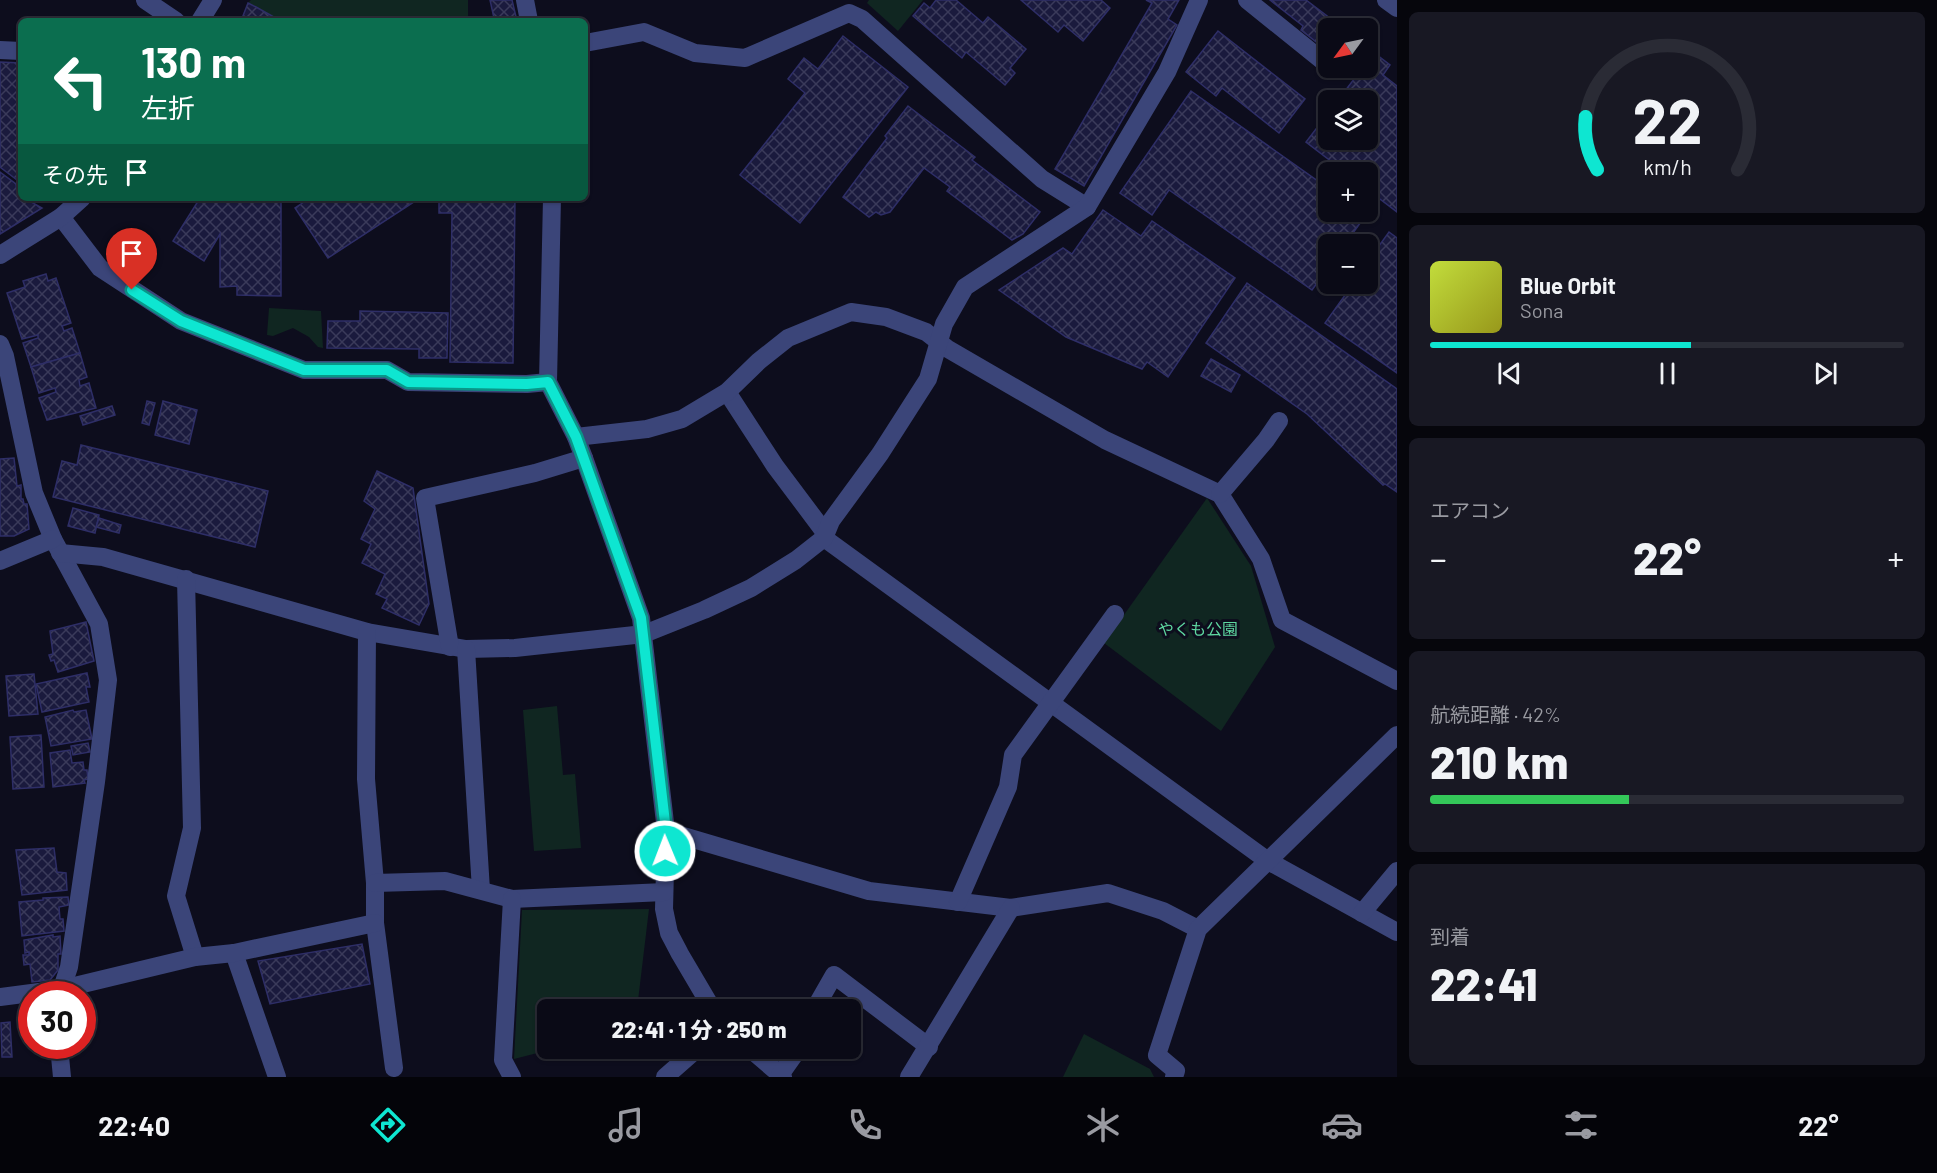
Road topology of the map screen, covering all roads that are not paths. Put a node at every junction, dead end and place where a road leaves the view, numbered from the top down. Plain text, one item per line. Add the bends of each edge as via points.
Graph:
1 (145, 0) edge
2 (213, 0) edge
3 (525, 0) edge
4 (1199, 0) edge
5 (1247, 0) edge
6 (1386, 0) edge
7 (851, 6) edge
8 (1397, 8) edge
9 (172, 18) edge
10 (202, 18) edge
11 (529, 18) edge
12 (588, 42) edge
13 (0, 50) edge
14 (18, 51) edge
15 (1318, 57) edge
16 (79, 201) edge
17 (552, 201) edge
18 (1087, 207) junction
19 (61, 217) junction
20 (0, 255) edge
21 (939, 342) junction
22 (0, 344) edge
23 (548, 382) junction
24 (728, 392) junction
25 (1279, 421) dead end
26 (576, 437) junction
27 (584, 458) junction
28 (1220, 494) junction
29 (825, 536) junction
30 (57, 546) junction
31 (0, 561) edge
32 (186, 579) junction
33 (1115, 614) dead end
34 (367, 632) junction
35 (644, 634) junction
36 (458, 648) junction
37 (1397, 681) edge
38 (1052, 702) junction
39 (1397, 735) edge
40 (666, 831) junction
41 (1268, 861) junction
42 (1397, 871) edge
43 (375, 883) junction
44 (481, 890) junction
45 (664, 892) junction
46 (512, 899) junction
47 (958, 902) junction
48 (1011, 908) junction
49 (1362, 913) junction
50 (375, 923) junction
51 (1198, 929) junction
52 (1397, 932) edge
53 (234, 953) junction
54 (195, 957) junction
55 (65, 981) edge
56 (96, 983) edge
57 (18, 996) edge
58 (0, 997) edge
59 (707, 999) edge
60 (820, 999) edge
61 (929, 1047) junction
62 (60, 1059) edge
63 (685, 1059) edge
64 (792, 1059) edge
65 (394, 1068) dead end
66 (760, 1070) edge
67 (1179, 1075) edge
68 (781, 1076) edge
69 (62, 1077) edge
70 (277, 1077) edge
71 (512, 1077) edge
72 (665, 1077) edge
73 (909, 1077) edge

1 - 9 street
2 - 10 street
3 - 11 street
4 - 18 street via 1167,72
5 - 15 street
6 - 8 street
7 - 12 street via 745,58 695,53 644,32
7 - 18 street via 1042,179
13 - 14 street
16 - 19 street
17 - 23 street
18 - 21 street via 965,287 944,324
19 - 20 street
19 - 23 street via 100,268 181,321 304,370 387,370 408,382
21 - 24 street via 926,332 886,317 851,312 788,338
21 - 28 street via 1105,440
21 - 29 street via 928,379 831,521
22 - 30 street via 34,493
23 - 26 street
24 - 26 street via 682,419 647,429
24 - 29 street
25 - 28 street
26 - 27 street
27 - 35 street
27 - 36 street via 425,498
28 - 37 street via 1261,559 1282,620
29 - 35 street via 796,561 751,588
29 - 38 street
30 - 31 street
30 - 32 street
30 - 55 street via 99,624 108,680
32 - 34 street
32 - 54 street via 192,828 176,896
33 - 38 street
34 - 36 street
34 - 43 street via 366,779
35 - 36 street via 514,648
35 - 40 street
36 - 44 street
38 - 41 street
38 - 47 street via 1012,755 1008,788
39 - 41 street
40 - 45 street
40 - 47 street via 869,891
41 - 49 street
41 - 51 street
42 - 49 street
43 - 44 street via 445,880
43 - 50 street
44 - 46 street
45 - 46 street
45 - 59 street via 669,933
46 - 71 street via 503,1060
47 - 48 street
48 - 51 street via 1108,893 1163,911
48 - 61 street
49 - 52 street
50 - 53 street
50 - 65 street
51 - 67 street via 1157,1054
53 - 54 street
53 - 70 street
54 - 56 street
57 - 58 street
60 - 61 street via 834,975
61 - 73 street
62 - 69 street
63 - 72 street
64 - 68 street
66 - 68 street

